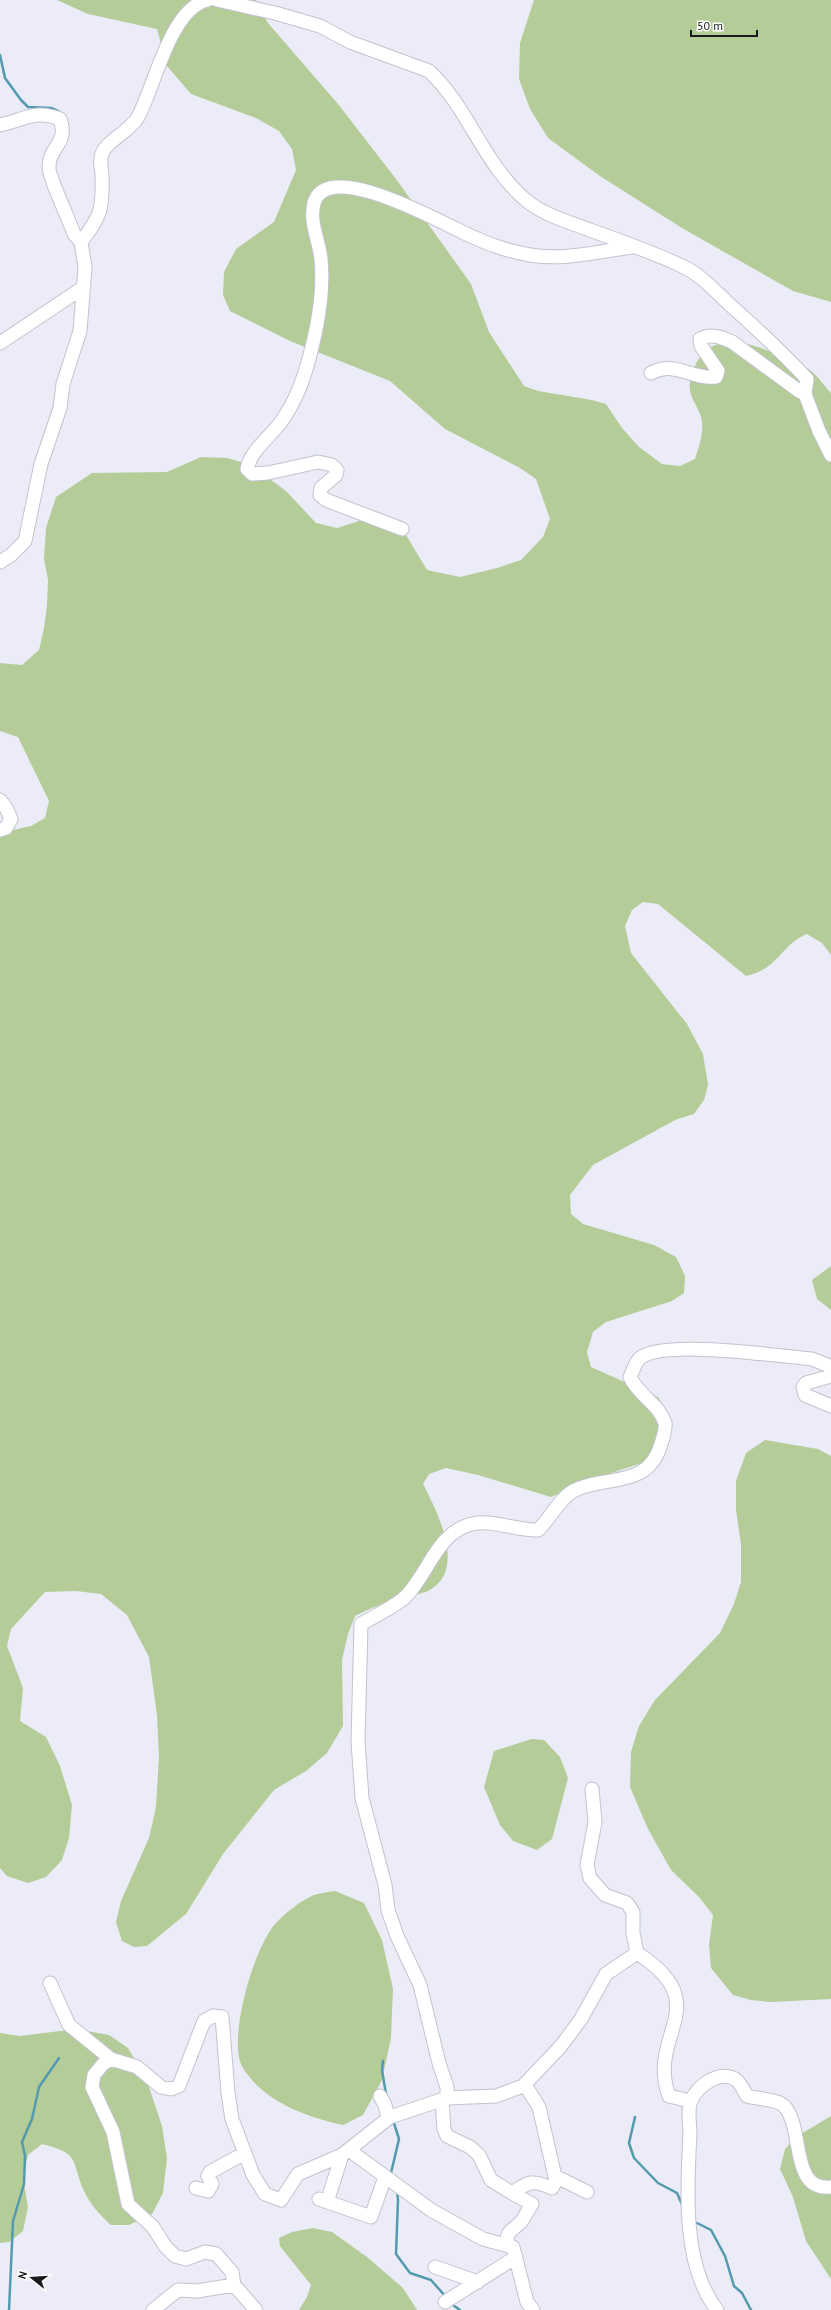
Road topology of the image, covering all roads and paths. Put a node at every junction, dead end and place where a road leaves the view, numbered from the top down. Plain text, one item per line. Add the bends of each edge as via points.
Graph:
1 (208, 0) edge
2 (217, 0) edge
3 (0, 125) edge
4 (82, 242) junction
5 (633, 247) junction
6 (84, 287) junction
7 (0, 344) edge
8 (651, 373) dead end
9 (805, 394) junction
10 (831, 456) edge
11 (402, 529) dead end
12 (0, 562) edge
13 (0, 800) edge
14 (0, 830) edge
15 (831, 1370) edge
16 (831, 1376) edge
17 (831, 1406) edge
18 (592, 1789) dead end
19 (637, 1953) junction
20 (50, 1983) dead end
21 (111, 2059) junction
22 (525, 2085) junction
23 (380, 2096) dead end
24 (445, 2099) junction
25 (690, 2101) junction
26 (391, 2117) junction
27 (346, 2152) junction
28 (245, 2153) junction
29 (385, 2177) junction
30 (556, 2181) junction
31 (831, 2187) edge
32 (196, 2188) dead end
33 (587, 2192) dead end
34 (512, 2193) junction
35 (508, 2245) junction
36 (516, 2257) junction
37 (435, 2268) dead end
38 (478, 2282) junction
39 (234, 2285) junction
40 (448, 2300) dead end
41 (153, 2310) edge
42 (256, 2310) edge
43 (533, 2310) edge
44 (717, 2310) edge

1 - 4 street via 192,6 183,16 166,48 138,118 104,150 100,162 102,203 97,221
2 - 5 street via 320,26 350,42 429,71 439,80 498,170 528,202 557,218
3 - 4 street via 29,116 47,114 60,119 64,130 48,168 74,234
4 - 6 street
5 - 9 street via 684,267 707,284 798,369 807,380
5 - 11 street via 560,257 528,255 475,238 398,201 347,186 334,186 319,194 312,218 321,259 321,292 310,356 298,396 282,420 249,459 247,469 252,474 318,462 332,465 337,470 336,475 321,488 320,495 326,500
6 - 7 street
6 - 12 street via 80,331 63,384 60,408 41,464 25,541
8 - 9 street via 660,368 678,369 709,378 716,377 718,371 701,346 700,339 707,335 722,337
9 - 10 street
13 - 14 street via 11,819 6,828
15 - 24 street via 827,1365 812,1359 723,1352 674,1349 643,1356 638,1359 630,1377 634,1385 660,1411 665,1424 657,1458 650,1466 636,1475 584,1486 571,1492 538,1530 527,1531 489,1523 472,1524 460,1530 432,1557 403,1598 361,1624 358,1741 362,1798 385,1886 388,1910 420,1985 447,2087
16 - 17 street via 806,1383 803,1387 805,1395
18 - 19 street via 596,1822 587,1865 590,1878 605,1895 627,1904 633,1912 633,1933
19 - 22 street via 606,1974 581,2019 561,2046
19 - 25 street via 650,1961 668,1979 676,1996 678,2012 666,2050 664,2083 669,2096
20 - 21 street via 70,2025
21 - 28 street via 137,2067 161,2087 178,2086 204,2021 213,2016 222,2017 232,2119
21 - 39 street via 94,2075 92,2087 113,2132 128,2204 153,2227 175,2256 186,2259 206,2252 216,2254 232,2272
22 - 24 street via 496,2096
22 - 30 street via 539,2107
23 - 26 street
24 - 26 street
24 - 34 street via 444,2129 447,2136 470,2147 479,2155 491,2180
25 - 31 street via 704,2083 730,2076 737,2080 747,2096 778,2101 785,2107 792,2122 805,2174 814,2186
25 - 44 street via 687,2191 693,2246 698,2273 707,2297
26 - 27 street
27 - 28 street via 298,2174 282,2200 265,2194 253,2175
27 - 29 street
27 - 29 street via 323,2200 375,2218
28 - 32 street via 210,2172 208,2176 212,2184 208,2190
29 - 35 street via 431,2210 483,2239
30 - 33 street via 561,2179
30 - 34 street via 552,2188 537,2182 525,2184
34 - 35 street via 532,2204 520,2222 508,2231
35 - 36 street via 513,2247
36 - 38 street
36 - 43 street via 527,2302
37 - 38 street
38 - 40 street
39 - 41 street via 197,2291 178,2290
39 - 42 street

